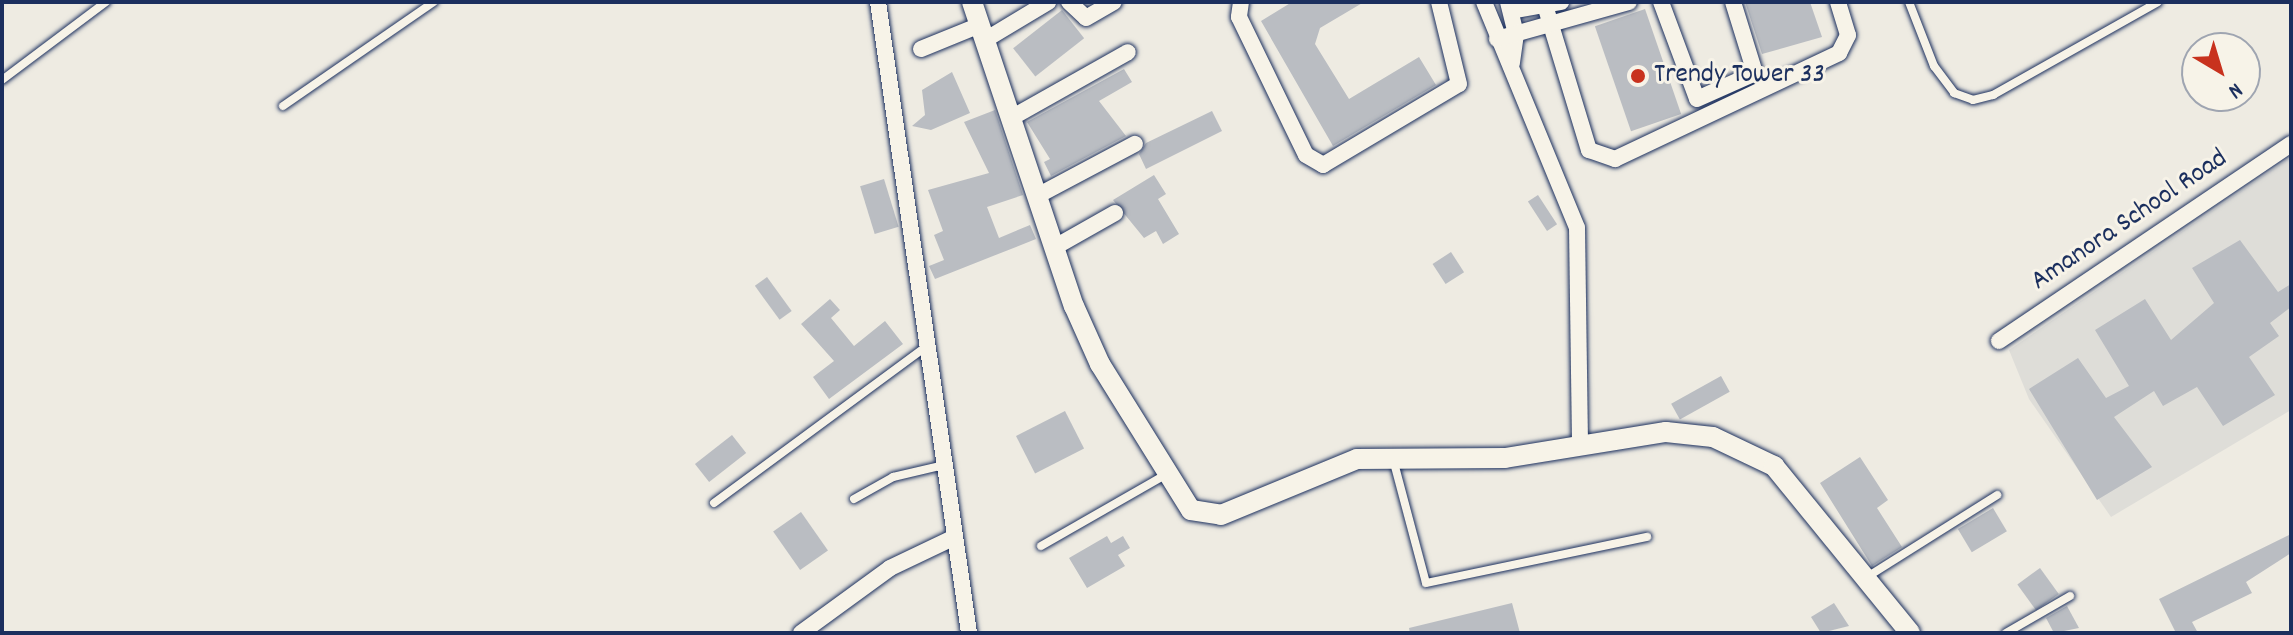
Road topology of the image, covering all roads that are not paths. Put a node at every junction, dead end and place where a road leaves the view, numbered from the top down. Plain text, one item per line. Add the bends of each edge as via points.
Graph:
1 (106, 2) edge
2 (434, 2) edge
3 (878, 2) edge
4 (972, 2) edge
5 (1048, 2) edge
6 (1069, 2) edge
7 (1114, 2) edge
8 (1241, 2) edge
9 (1439, 2) edge
10 (1484, 2) edge
11 (1629, 2) edge
12 (1661, 2) edge
13 (1733, 2) edge
14 (1838, 2) edge
15 (1909, 2) edge
16 (2158, 2) edge
17 (1550, 3) edge
18 (1509, 6) edge
19 (1552, 26) junction
20 (982, 32) junction
21 (1516, 34) junction
22 (1497, 39) junction
23 (921, 49) dead end
24 (1128, 52) dead end
25 (1512, 64) junction
26 (2, 80) edge
27 (283, 106) dead end
28 (1011, 118) junction
29 (1135, 144) dead end
30 (2291, 144) edge
31 (1037, 196) junction
32 (1115, 213) dead end
33 (1055, 247) junction
34 (1999, 341) dead end
35 (927, 346) junction
36 (1580, 442) junction
37 (1393, 459) junction
38 (944, 465) junction
39 (1165, 475) junction
40 (1997, 495) dead end
41 (854, 499) dead end
42 (714, 503) dead end
43 (955, 537) junction
44 (1647, 537) dead end
45 (1041, 546) dead end
46 (1867, 577) junction
47 (2070, 596) dead end
48 (801, 633) edge
49 (969, 633) edge
50 (1910, 633) edge
51 (2006, 633) edge

1 - 26 lane
2 - 27 lane
3 - 35 street
4 - 20 street
5 - 20 street
6 - 7 street via 1086,18
8 - 9 street via 1239,17 1306,155 1323,165 1459,84
10 - 22 street
11 - 19 street
12 - 13 street via 1697,99 1755,73
14 - 19 street via 1848,35 1839,53 1615,159 1589,150
15 - 16 lane via 1934,66 1954,93 1973,100 1993,95
17 - 18 street
17 - 19 street
18 - 21 street
19 - 21 street
20 - 23 street
20 - 28 street
21 - 22 street
21 - 25 street
22 - 25 street
24 - 28 street
25 - 36 street via 1577,228
28 - 31 street
29 - 31 street
30 - 34 street, Amanora School Road
31 - 33 street
32 - 33 street
33 - 39 street via 1100,364
35 - 38 street
35 - 42 lane
36 - 37 street via 1505,458
36 - 46 street via 1666,432 1744,447 1774,466
37 - 39 street via 1357,459 1205,517 1191,510
37 - 44 lane via 1426,583
38 - 41 lane via 893,477
38 - 43 street
39 - 45 lane
40 - 46 lane
43 - 48 street via 890,568
43 - 49 street
46 - 50 street
47 - 51 lane

